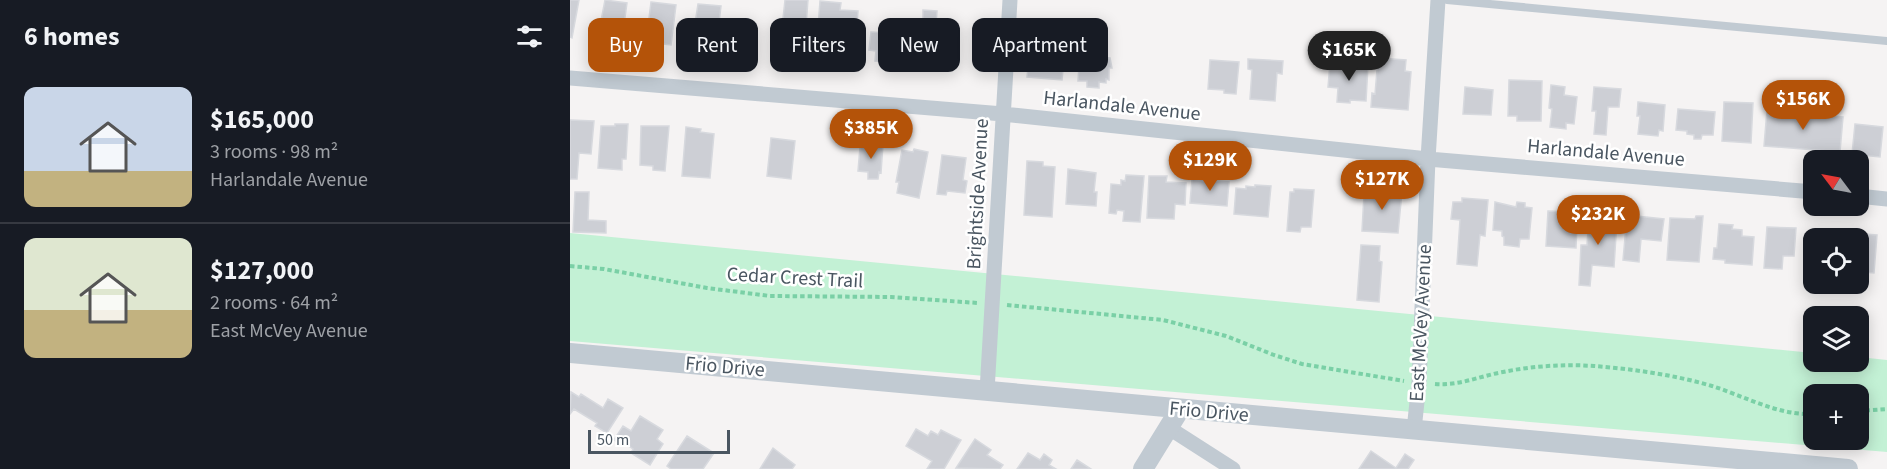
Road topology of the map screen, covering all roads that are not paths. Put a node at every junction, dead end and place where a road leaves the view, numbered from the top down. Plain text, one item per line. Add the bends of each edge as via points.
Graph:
1 (1010, 0) edge
2 (1438, 0) edge
3 (1447, 0) edge
4 (1887, 41) edge
5 (570, 78) edge
6 (1003, 114) junction
7 (1428, 159) junction
8 (1803, 191) edge
9 (1869, 197) edge
10 (1887, 199) edge
11 (570, 353) edge
12 (987, 391) junction
13 (1180, 409) junction
14 (1169, 428) junction
15 (1414, 430) junction
16 (1143, 469) edge
17 (1233, 469) edge
18 (1848, 469) edge

1 - 6 street, Brightside Avenue
2 - 7 street, East McVey Avenue
3 - 4 lane
5 - 6 street, Harlandale Avenue
6 - 7 street, Harlandale Avenue
6 - 12 street, Brightside Avenue
7 - 8 street, Harlandale Avenue
7 - 15 street, East McVey Avenue
9 - 10 street
11 - 12 street, Frio Drive
12 - 13 street, Frio Drive
13 - 14 street
13 - 15 street, Frio Drive
14 - 16 street
14 - 17 street
15 - 18 street, Frio Drive

